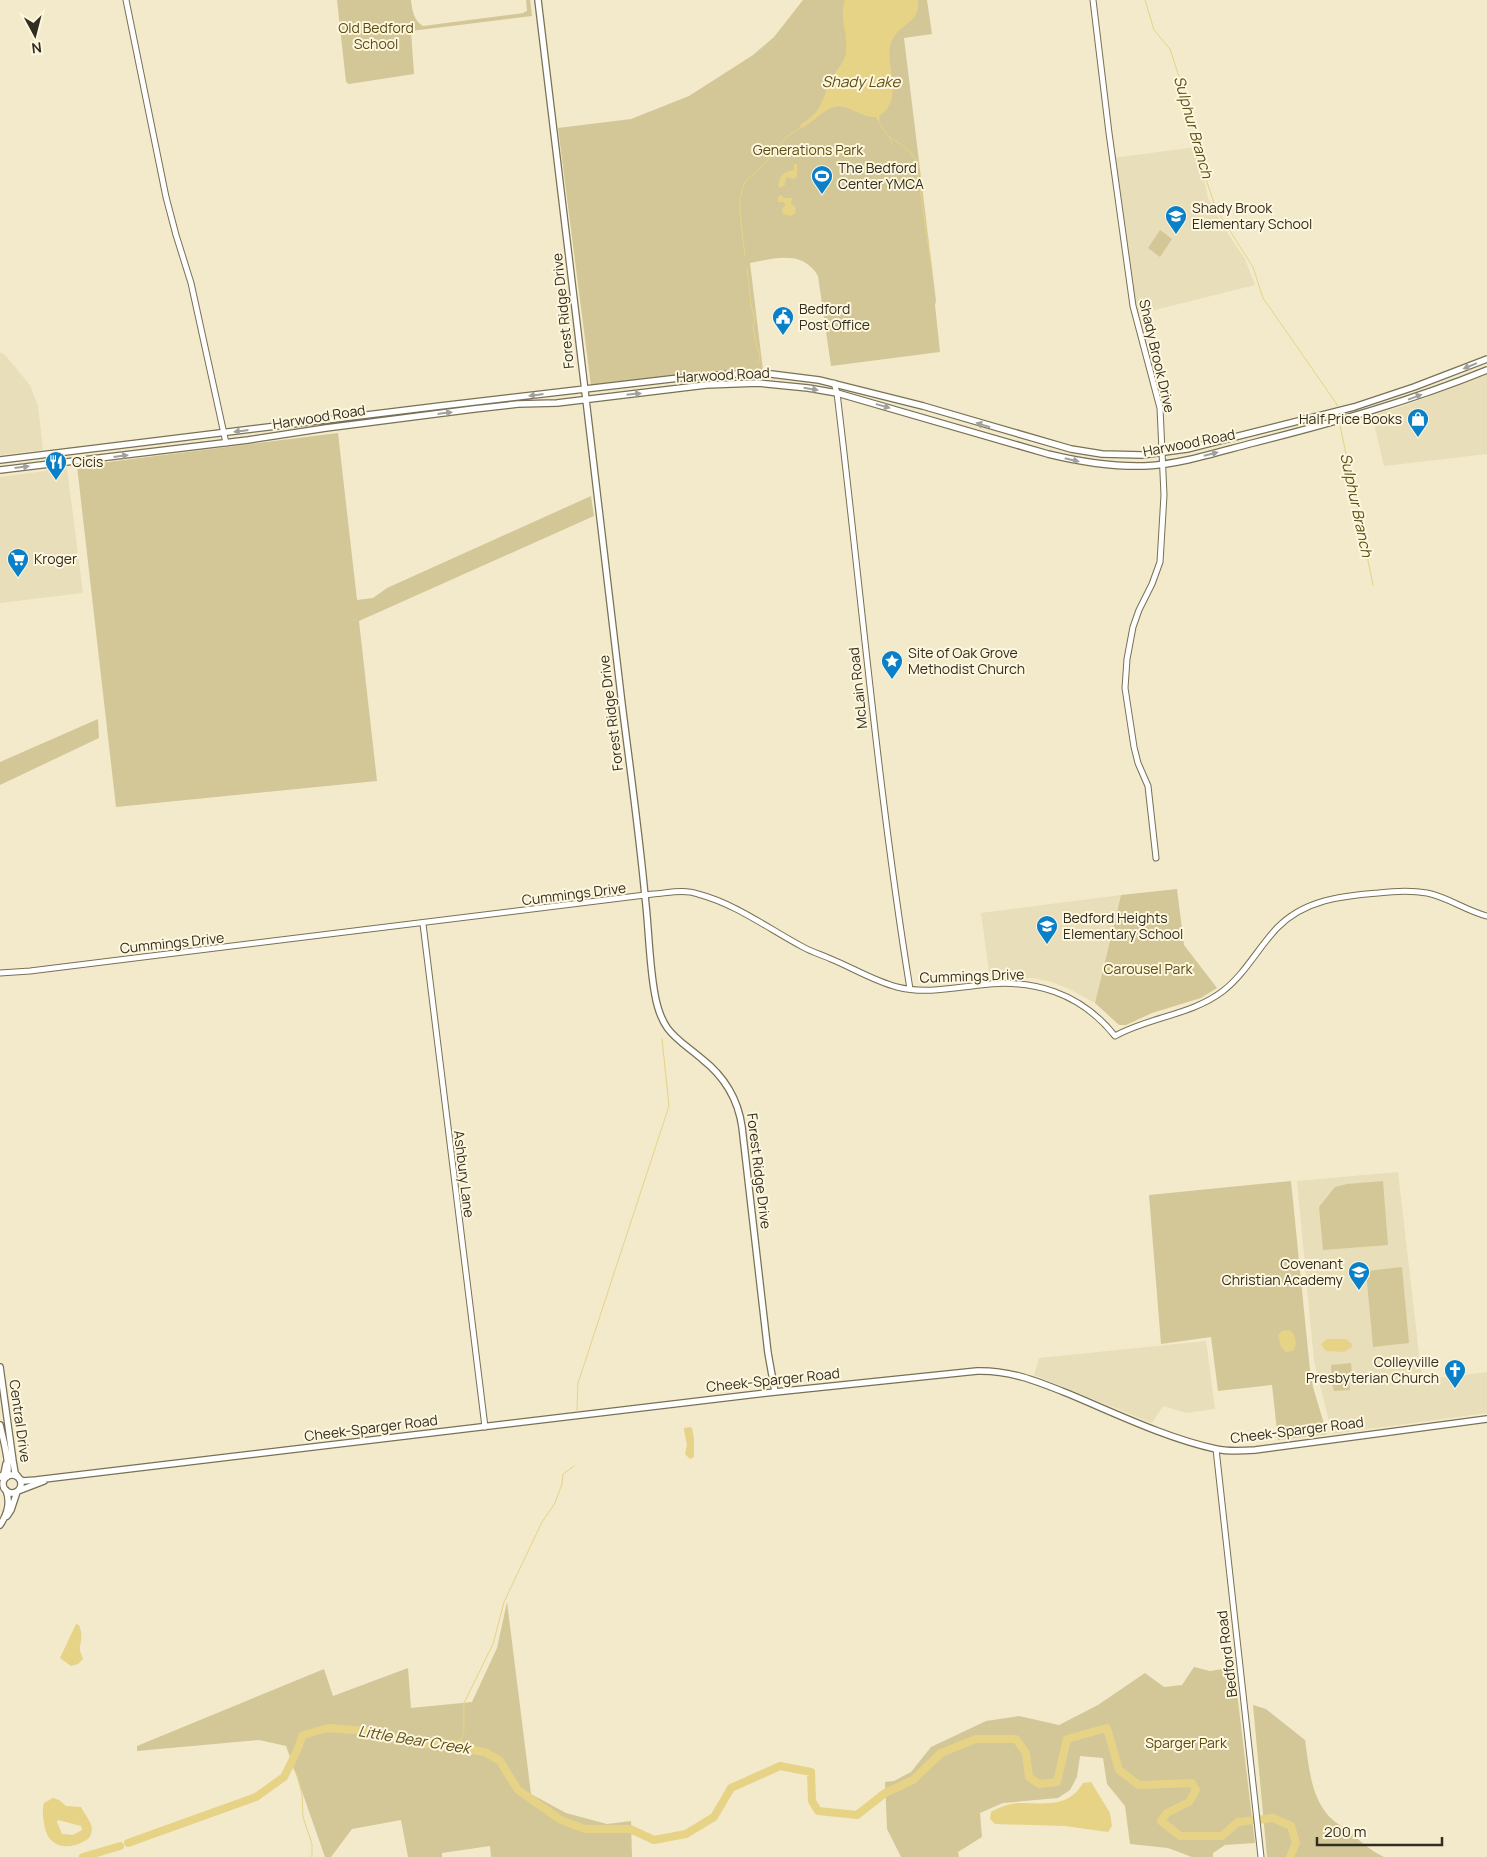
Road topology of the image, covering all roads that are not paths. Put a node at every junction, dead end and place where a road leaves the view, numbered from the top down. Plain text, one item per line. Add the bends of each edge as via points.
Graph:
1 (126, 0) edge
2 (538, 0) edge
3 (1093, 0) edge
4 (1487, 359) edge
5 (1487, 370) edge
6 (834, 383) junction
7 (584, 390) junction
8 (836, 393) junction
9 (586, 400) junction
10 (224, 432) junction
11 (226, 443) junction
12 (1162, 453) junction
13 (0, 460) edge
14 (1163, 464) junction
15 (0, 470) edge
16 (1156, 858) dead end
17 (645, 896) junction
18 (1487, 916) edge
19 (423, 924) junction
20 (0, 973) edge
21 (910, 989) junction
22 (0, 1366) edge
23 (775, 1392) junction
24 (1487, 1419) edge
25 (0, 1424) edge
26 (485, 1427) junction
27 (1216, 1449) junction
28 (4, 1478) edge
29 (50, 1478) junction
30 (19, 1479) junction
31 (4, 1488) edge
32 (18, 1492) junction
33 (4, 1519) junction
34 (0, 1525) edge
35 (1261, 1857) edge

1 - 10 street via 166,197 191,284
2 - 7 main road, Forest Ridge Drive
3 - 12 street, Shady Brook Drive via 1133,306 1158,399
4 -> 12 main road, Harwood Road via 1354,407 1207,445
14 -> 5 main road, Harwood Road via 1335,422 1396,404
6 - 7 main road, Harwood Road via 784,375 734,374
6 - 8 street, McLain Road
12 -> 6 main road, Harwood Road via 1108,455 1072,449
7 - 9 main road, Forest Ridge Drive
7 -> 10 main road, Harwood Road
9 -> 8 main road, Harwood Road via 706,385 741,384 786,385
8 -> 14 main road, Harwood Road via 1076,461 1099,465
8 - 21 street, McLain Road via 880,780
11 -> 9 main road, Harwood Road via 474,409
9 - 17 main road, Forest Ridge Drive
10 - 11 street
10 - 13 main road, Harwood Road
15 -> 11 main road, Harwood Road
12 - 14 street, Shady Brook Drive
14 - 16 street, Shady Brook Drive via 1160,562 1136,620 1126,659 1126,688 1134,747 1148,786
17 - 19 street, Cummings Drive
17 - 21 street, Cummings Drive via 698,893 732,907 804,948 877,980
17 - 23 main road, Forest Ridge Drive via 654,995 664,1023 673,1036 704,1060 725,1082 736,1100 740,1115
18 - 21 street, Cummings Drive via 1435,895 1416,892 1339,896 1320,901 1303,908 1277,928 1234,982 1222,992 1194,1007 1115,1036 1086,1008 1041,986 1006,983 938,990
19 - 20 street, Cummings Drive
19 - 26 street, Ashbury Lane
22 - 30 main road, Central Drive via 9,1437
23 - 26 main road, Cheek-Sparger Road
23 - 27 main road, Cheek-Sparger Road via 1008,1372 1147,1427
24 - 27 main road, Cheek-Sparger Road via 1254,1450
25 - 28 main road, Central Drive via 10,1467
26 - 29 main road, Cheek-Sparger Road
27 - 35 street, Bedford Road
28 - 30 main road via 12,1476
28 - 31 main road
29 - 30 main road, Cheek-Sparger Road
29 - 32 main road, Cheek-Sparger Road
30 - 32 main road
31 - 32 main road via 12,1493
31 - 33 main road via 8,1502
32 - 33 main road via 12,1510
33 - 34 main road

